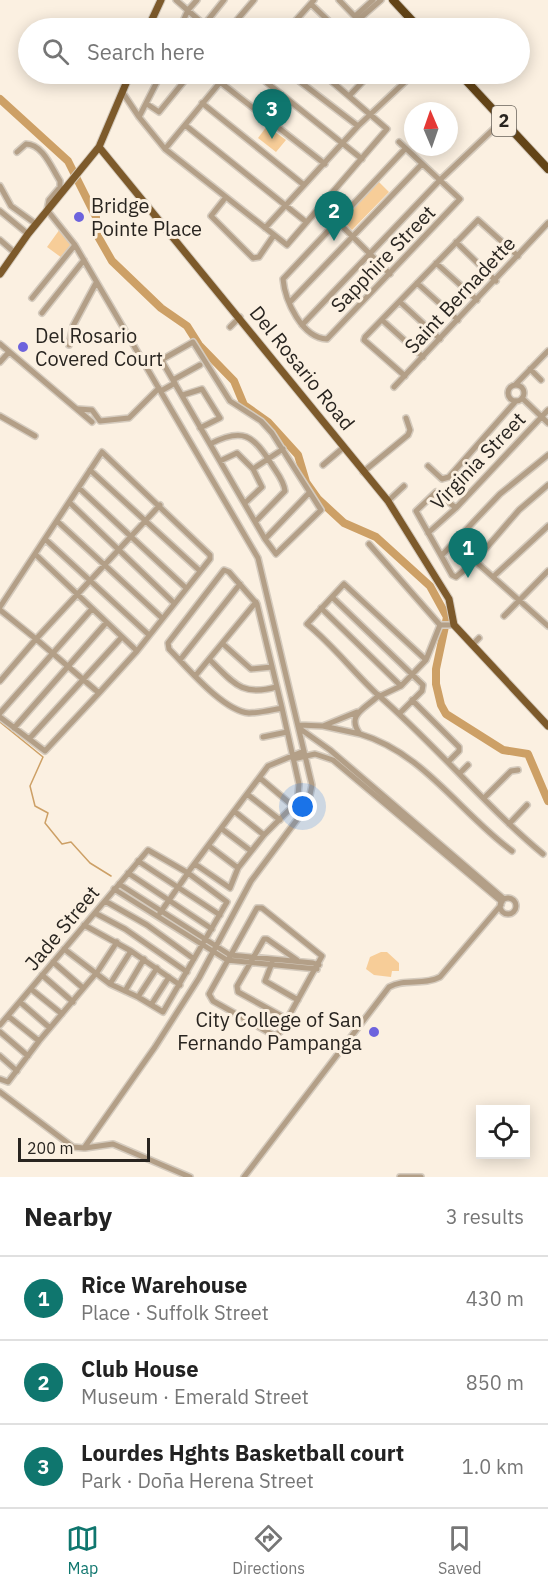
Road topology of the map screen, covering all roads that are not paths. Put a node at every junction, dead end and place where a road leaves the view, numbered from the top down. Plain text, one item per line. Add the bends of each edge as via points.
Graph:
1 (161, 0) edge
2 (176, 0) edge
3 (196, 0) edge
4 (224, 0) edge
5 (254, 0) edge
6 (339, 0) edge
7 (373, 0) edge
8 (381, 0) edge
9 (393, 0) edge
10 (313, 2) edge
11 (188, 10) junction
12 (153, 18) edge
13 (184, 18) edge
14 (196, 18) edge
15 (212, 18) edge
16 (239, 18) edge
17 (299, 18) edge
18 (327, 18) edge
19 (356, 18) junction
20 (410, 18) edge
21 (126, 84) edge
22 (156, 84) edge
23 (182, 84) edge
24 (218, 84) edge
25 (223, 84) edge
26 (269, 84) edge
27 (303, 84) edge
28 (336, 84) edge
29 (360, 84) edge
30 (399, 84) edge
31 (469, 84) edge
32 (123, 93) junction
33 (350, 95) junction
34 (202, 103) junction
35 (147, 104) junction
36 (371, 113) junction
37 (139, 117) junction
38 (503, 120) junction
39 (185, 125) junction
40 (358, 126) junction
41 (399, 142) dead end
42 (342, 144) junction
43 (99, 147) junction
44 (404, 147) edge
45 (165, 148) junction
46 (404, 149) edge
47 (17, 152) dead end
48 (414, 156) edge
49 (362, 159) junction
50 (325, 164) junction
51 (423, 164) junction
52 (548, 170) edge
53 (441, 179) junction
54 (304, 185) junction
55 (0, 186) edge
56 (226, 197) junction
57 (286, 205) junction
58 (47, 210) junction
59 (0, 211) edge
60 (305, 221) junction
61 (338, 222) junction
62 (548, 223) edge
63 (36, 224) junction
64 (265, 228) junction
65 (28, 234) junction
66 (274, 235) junction
67 (353, 237) junction
68 (0, 240) edge
69 (456, 242) junction
70 (75, 245) junction
71 (15, 253) junction
72 (370, 254) junction
73 (518, 256) junction
74 (84, 260) junction
75 (436, 263) junction
76 (0, 274) edge
77 (390, 274) junction
78 (496, 281) junction
79 (96, 283) junction
80 (417, 283) junction
81 (32, 298) dead end
82 (477, 300) junction
83 (290, 302) junction
84 (400, 302) junction
85 (42, 313) dead end
86 (240, 317) junction
87 (382, 320) junction
88 (458, 320) junction
89 (302, 325) junction
90 (230, 327) dead end
91 (440, 339) junction
92 (0, 344) edge
93 (69, 345) dead end
94 (9, 352) junction
95 (547, 353) edge
96 (202, 354) junction
97 (423, 357) junction
98 (0, 362) edge
99 (200, 365) junction
100 (210, 366) junction
101 (530, 369) junction
102 (405, 376) junction
103 (173, 380) junction
104 (541, 380) dead end
105 (516, 384) junction
106 (394, 387) dead end
107 (159, 388) junction
108 (183, 395) junction
109 (519, 400) junction
110 (76, 409) junction
111 (548, 410) edge
112 (0, 416) edge
113 (542, 417) junction
114 (406, 418) dead end
115 (92, 422) dead end
116 (548, 423) edge
117 (200, 428) junction
118 (35, 435) dead end
119 (210, 444) junction
120 (344, 447) junction
121 (283, 448) junction
122 (548, 455) edge
123 (268, 459) junction
124 (220, 461) junction
125 (323, 465) dead end
126 (428, 466) dead end
127 (253, 469) junction
128 (90, 470) junction
129 (363, 472) junction
130 (548, 485) edge
131 (404, 486) dead end
132 (79, 488) junction
133 (309, 493) junction
134 (388, 501) junction
135 (69, 502) junction
136 (245, 503) junction
137 (160, 505) junction
138 (456, 508) junction
139 (57, 521) junction
140 (145, 521) junction
141 (256, 521) junction
142 (548, 526) edge
143 (428, 533) junction
144 (131, 536) junction
145 (45, 539) junction
146 (265, 539) junction
147 (369, 544) dead end
148 (118, 551) junction
149 (35, 555) junction
150 (442, 555) junction
151 (475, 561) junction
152 (104, 565) junction
153 (200, 571) junction
154 (548, 571) edge
155 (494, 576) junction
156 (90, 581) junction
157 (240, 584) junction
158 (186, 588) junction
159 (76, 596) junction
160 (332, 597) junction
161 (520, 600) junction
162 (256, 602) junction
163 (174, 603) junction
164 (0, 608) edge
165 (321, 608) junction
166 (91, 609) junction
167 (504, 616) dead end
168 (162, 618) junction
169 (106, 623) junction
170 (446, 625) junction
171 (548, 626) edge
172 (149, 635) junction
173 (121, 638) junction
174 (479, 638) dead end
175 (36, 639) junction
176 (223, 644) junction
177 (472, 645) junction
178 (136, 651) junction
179 (52, 652) junction
180 (180, 660) junction
181 (210, 660) junction
182 (426, 660) junction
183 (67, 666) junction
184 (272, 667) junction
185 (196, 675) junction
186 (413, 675) junction
187 (84, 680) junction
188 (0, 681) edge
189 (401, 686) junction
190 (276, 687) junction
191 (99, 693) junction
192 (380, 695) junction
193 (412, 700) junction
194 (282, 708) junction
195 (0, 712) edge
196 (357, 712) junction
197 (400, 713) junction
198 (0, 717) edge
199 (323, 726) junction
200 (548, 726) edge
201 (299, 727) junction
202 (14, 728) junction
203 (286, 732) junction
204 (360, 734) junction
205 (263, 737) dead end
206 (29, 739) junction
207 (305, 753) junction
208 (293, 757) junction
209 (449, 761) junction
210 (468, 765) dead end
211 (518, 770) dead end
212 (460, 773) junction
213 (260, 778) junction
214 (247, 794) junction
215 (485, 797) junction
216 (527, 805) dead end
217 (293, 806) junction
218 (234, 811) junction
219 (280, 820) junction
220 (509, 824) junction
221 (222, 830) junction
222 (264, 835) junction
223 (209, 846) junction
224 (251, 851) junction
225 (512, 851) dead end
226 (543, 854) dead end
227 (138, 861) junction
228 (195, 864) junction
229 (238, 868) junction
230 (189, 872) junction
231 (128, 873) junction
232 (117, 886) junction
233 (179, 886) junction
234 (170, 899) junction
235 (105, 901) junction
236 (502, 902) junction
237 (95, 913) junction
238 (160, 913) junction
239 (220, 915) junction
240 (84, 925) junction
241 (212, 929) junction
242 (205, 941) junction
243 (117, 942) junction
244 (202, 947) junction
245 (64, 949) junction
246 (131, 951) junction
247 (215, 951) junction
248 (285, 951) junction
249 (228, 958) junction
250 (144, 959) junction
251 (194, 959) junction
252 (251, 960) junction
253 (283, 960) junction
254 (298, 961) junction
255 (53, 962) junction
256 (273, 962) junction
257 (318, 967) junction
258 (157, 968) junction
259 (187, 972) junction
260 (97, 973) junction
261 (42, 975) junction
262 (169, 977) junction
263 (110, 984) junction
264 (180, 985) junction
265 (83, 988) junction
266 (31, 989) junction
267 (125, 991) junction
268 (138, 997) junction
269 (298, 1000) junction
270 (20, 1002) junction
271 (73, 1002) junction
272 (151, 1005) junction
273 (62, 1014) junction
274 (8, 1016) junction
275 (287, 1019) junction
276 (0, 1025) edge
277 (50, 1028) junction
278 (0, 1032) edge
279 (39, 1041) junction
280 (0, 1056) edge
281 (28, 1056) junction
282 (17, 1071) junction
283 (0, 1079) edge
284 (0, 1092) edge
285 (84, 1148) junction
286 (190, 1177) edge
287 (244, 1177) edge
288 (400, 1177) edge
289 (421, 1177) edge

1 - 12 main road
2 - 11 street
3 - 11 street
4 - 15 street
5 - 16 street
6 - 19 street
7 - 19 street
8 - 19 street
9 - 20 highway
10 - 17 street
10 - 18 street
11 - 13 street
11 - 14 street
21 - 32 main road
22 - 35 street
23 - 35 street via 159,112
24 - 34 street
25 - 50 street
26 - 42 street
27 - 40 street
28 - 33 street
29 - 33 street
30 - 36 street
31 - 38 highway, 2
32 - 37 street
32 - 43 main road
33 - 36 street
34 - 39 street
34 - 54 street
35 - 37 street
36 - 40 street
36 - 49 street via 387,130
37 - 45 street
38 - 52 highway, 2
38 - 53 street
39 - 45 street
39 - 57 street
40 - 42 street
41 - 44 street
42 - 49 street
42 - 50 street
43 - 58 main road
43 - 86 main road, Del Rosario Road
45 - 56 street
46 - 61 street
47 - 58 street via 26,144 33,144 60,181
48 - 51 street
49 - 60 street
50 - 54 street
51 - 53 street
51 - 67 street
53 - 72 street
53 - 77 street, Sapphire Street via 460,199
54 - 57 street
55 - 63 street via 10,206
56 - 64 street
56 - 66 street via 212,216 253,258 259,257
57 - 60 street
57 - 64 street
58 - 63 main road
58 - 70 street
59 - 65 street
60 - 66 street via 288,244
61 - 67 street
61 - 83 street via 283,278
62 - 73 street, Saint Bernadette
63 - 65 main road
64 - 66 street
65 - 71 main road
67 - 72 street
67 - 83 street
68 - 71 street
69 - 73 street via 480,221
69 - 75 street
69 - 78 street
70 - 74 street
70 - 81 street
71 - 76 main road
72 - 77 street
72 - 89 street
73 - 78 street, Saint Bernadette
74 - 79 street
74 - 85 street
75 - 80 street
75 - 82 street
77 - 89 street, Sapphire Street via 327,339
78 - 82 street, Saint Bernadette
79 - 93 street via 73,326
79 - 107 street
80 - 84 street
80 - 88 street
82 - 88 street, Saint Bernadette
83 - 89 street
84 - 87 street
84 - 91 street
86 - 90 street
86 - 120 main road, Del Rosario Road
87 - 97 street
87 - 102 street via 364,340
88 - 91 street, Saint Bernadette
91 - 97 street, Saint Bernadette
92 - 94 street
94 - 98 street
94 - 110 street
95 - 101 street
96 - 99 street
96 - 100 street
96 - 103 street via 193,342 163,359
97 - 102 street, Saint Bernadette
99 - 100 street
99 - 103 street
100 - 121 street via 230,401 261,421
101 - 104 street
101 - 105 street
102 - 106 street, Saint Bernadette
103 - 107 street
103 - 108 street
105 - 109 street via 523,388
105 - 109 street via 507,393 509,398
107 - 110 street via 129,418 100,422 92,410
107 - 201 street via 258,558
108 - 117 street
108 - 117 street via 202,389 220,418
109 - 113 street
109 - 126 street via 449,477 442,478
110 - 115 street
111 - 113 street, Virginia Street
112 - 118 street
113 - 116 street
113 - 138 street, Virginia Street
114 - 129 street via 410,424 408,435
117 - 119 street
119 - 123 street via 226,436 243,435 256,443
119 - 124 street
120 - 125 street
120 - 129 main road, Del Rosario Road
121 - 123 street
121 - 133 street
122 - 150 street via 500,494
123 - 127 street
123 - 141 street via 285,491
124 - 127 street via 237,453
124 - 136 street
127 - 136 street via 262,488
128 - 132 street
128 - 137 street via 104,452
128 - 140 street
129 - 134 main road, Del Rosario Road
130 - 151 street via 519,510
131 - 134 street
132 - 135 street
132 - 144 street
133 - 146 street
133 - 146 street via 321,510 276,554
134 - 170 main road, Del Rosario Road via 449,599
135 - 139 street
135 - 148 street
136 - 141 street
137 - 140 street
137 - 153 street via 210,555
138 - 143 street, Virginia Street
138 - 143 street via 434,492 416,511
139 - 145 street
139 - 152 street
140 - 144 street
140 - 153 street
141 - 146 street
142 - 155 street
143 - 150 street
144 - 148 street
144 - 158 street
145 - 149 street
145 - 156 street
147 - 170 street
148 - 152 street
148 - 163 street
149 - 159 street
149 - 164 street
150 - 151 street via 456,577
151 - 155 street
152 - 156 street
152 - 168 street
153 - 158 street
154 - 161 street
155 - 161 street
156 - 159 street
156 - 172 street
157 - 162 street
157 - 180 street
157 - 180 street via 224,570 168,643
158 - 163 street
159 - 166 street
159 - 175 street
160 - 165 street
160 - 182 street via 347,584
160 - 186 street
161 - 167 street
161 - 171 street
162 - 176 street
162 - 184 street
163 - 168 street
164 - 175 street
165 - 189 street
165 - 192 street via 307,624
166 - 169 street
166 - 179 street
168 - 172 street
169 - 173 street
169 - 183 street
170 - 177 main road
170 - 182 street
172 - 178 street
173 - 178 street
173 - 187 street
174 - 177 street
175 - 179 street
175 - 188 street
176 - 181 street
176 - 184 street via 250,669
177 - 200 main road
178 - 191 street
179 - 183 street
179 - 195 street
180 - 185 street
181 - 185 street
181 - 190 street via 241,688 254,692
182 - 186 street
183 - 187 street
183 - 202 street
184 - 190 street
185 - 194 street via 238,710 248,713
186 - 189 street
186 - 193 street via 423,689
187 - 191 street
187 - 206 street
189 - 192 street
190 - 194 street
191 - 206 street via 47,750
192 - 196 street
192 - 197 street
193 - 197 street
193 - 209 street via 459,747
194 - 203 street
196 - 199 street
196 - 204 street via 354,721
197 - 209 street
198 - 202 street
199 - 201 street
199 - 204 street
201 - 207 street
201 - 236 street
202 - 206 street
203 - 205 street
203 - 208 street
204 - 225 street via 384,742 424,769 473,820
207 - 208 street
207 - 236 street via 333,760
207 - 247 street via 312,785 308,805 251,881
208 - 213 street via 272,763
208 - 217 street via 299,784
209 - 212 street
210 - 212 street
211 - 215 street via 511,771
212 - 215 street
213 - 214 street
213 - 217 street
214 - 218 street
214 - 219 street
215 - 220 street
216 - 220 street
217 - 219 street
218 - 221 street
218 - 222 street
219 - 222 street
220 - 226 street
221 - 223 street
221 - 224 street
222 - 224 street
223 - 228 street
223 - 229 street
224 - 229 street
227 - 230 street, Jade Street via 148,850
227 - 231 street, Jade Street
227 - 233 street
228 - 229 street via 228,888
228 - 230 street
230 - 233 street
230 - 239 street via 227,902
231 - 232 street, Jade Street
231 - 234 street
232 - 235 street, Jade Street
232 - 238 street
233 - 234 street
233 - 239 street
234 - 238 street
234 - 241 street
235 - 237 street, Jade Street
235 - 251 street
236 - 287 street via 440,977 430,982 394,984 382,995
237 - 240 street, Jade Street
237 - 259 street
238 - 242 street
238 - 244 street
239 - 241 street
240 - 243 street
240 - 245 street, Jade Street
241 - 242 street
242 - 244 street
242 - 247 street
243 - 246 street
243 - 260 street
244 - 247 street
244 - 251 street
245 - 255 street, Jade Street
245 - 260 street
246 - 250 street
246 - 263 street
247 - 249 street
247 - 285 street via 155,1047
248 - 252 street via 264,939
248 - 253 street
248 - 254 street
249 - 252 street
249 - 257 street via 255,910 262,908 322,954
249 - 275 street via 209,991 210,999 273,1036 278,1035
250 - 258 street
250 - 267 street
251 - 259 street
252 - 256 street
252 - 275 street via 237,986 238,992
253 - 254 street
253 - 256 street
254 - 257 street
255 - 261 street, Jade Street
255 - 265 street
256 - 257 street
256 - 269 street via 265,981
257 - 269 street
258 - 262 street
258 - 268 street
259 - 264 street
260 - 263 street
260 - 265 street
261 - 266 street, Jade Street
261 - 271 street
262 - 264 street
262 - 272 street
263 - 267 street
264 - 272 street via 164,1012
265 - 271 street
266 - 270 street, Jade Street
266 - 273 street
267 - 268 street
268 - 272 street
269 - 275 street
270 - 274 street, Jade Street
270 - 277 street
271 - 273 street
273 - 277 street
274 - 276 street, Jade Street
274 - 279 street
277 - 279 street
278 - 281 street
279 - 281 street
280 - 282 street
281 - 282 street
282 - 283 street via 7,1083
284 - 285 street via 73,1147
285 - 286 street via 113,1144
288 - 289 street

